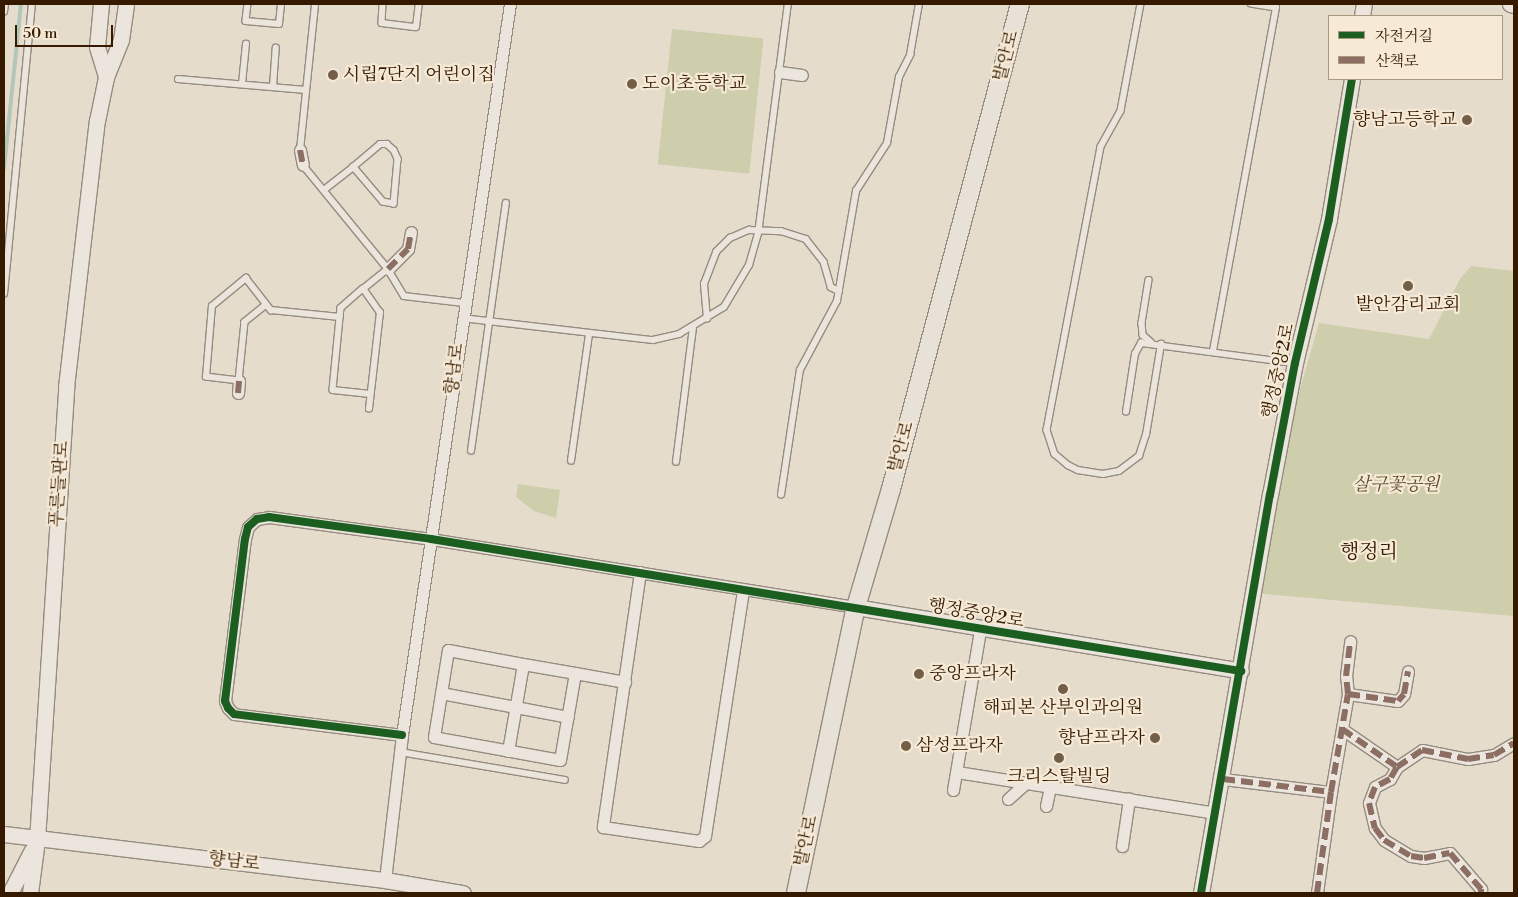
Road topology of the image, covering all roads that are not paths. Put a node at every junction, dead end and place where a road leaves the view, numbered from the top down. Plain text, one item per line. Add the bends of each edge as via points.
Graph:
1 (4, 4) edge
2 (32, 4) edge
3 (102, 4) edge
4 (126, 4) edge
5 (248, 4) edge
6 (281, 4) edge
7 (315, 4) edge
8 (384, 4) edge
9 (419, 4) edge
10 (510, 4) edge
11 (788, 4) edge
12 (919, 4) edge
13 (1020, 4) edge
14 (1141, 4) edge
15 (1251, 4) edge
16 (1510, 4) edge
17 (1514, 4) edge
18 (4, 12) edge
19 (246, 44) dead end
20 (276, 48) dead end
21 (780, 72) junction
22 (802, 75) dead end
23 (106, 77) junction
24 (178, 79) dead end
25 (1352, 80) edge
26 (242, 84) junction
27 (273, 87) junction
28 (306, 90) junction
29 (300, 150) joint
30 (303, 165) joint
31 (353, 167) junction
32 (324, 190) junction
33 (506, 203) dead end
34 (758, 230) junction
35 (411, 232) dead end
36 (388, 269) junction
37 (1150, 280) dead end
38 (363, 289) junction
39 (839, 291) junction
40 (4, 294) edge
41 (464, 303) junction
42 (265, 306) junction
43 (340, 317) junction
44 (462, 318) junction
45 (707, 319) junction
46 (490, 322) junction
47 (692, 328) junction
48 (590, 335) junction
49 (1151, 342) junction
50 (1161, 344) junction
51 (1213, 351) junction
52 (1295, 363) junction
53 (239, 381) junction
54 (238, 393) dead end
55 (370, 394) junction
56 (368, 409) dead end
57 (1126, 412) dead end
58 (471, 451) dead end
59 (571, 461) dead end
60 (676, 462) dead end
61 (780, 495) dead end
62 (431, 539) junction
63 (640, 572) junction
64 (743, 590) junction
65 (856, 607) junction
66 (980, 630) junction
67 (1350, 641) dead end
68 (523, 664) junction
69 (1408, 670) dead end
70 (1241, 671) junction
71 (575, 673) junction
72 (624, 682) junction
73 (441, 694) junction
74 (1348, 694) junction
75 (516, 707) junction
76 (568, 717) junction
77 (1342, 729) junction
78 (402, 735) junction
79 (1514, 744) edge
80 (508, 751) junction
81 (400, 752) junction
82 (1397, 767) junction
83 (957, 772) junction
84 (1223, 779) junction
85 (565, 780) dead end
86 (1026, 783) junction
87 (1050, 787) junction
88 (953, 790) dead end
89 (1331, 792) junction
90 (1008, 800) dead end
91 (1134, 803) junction
92 (1046, 806) dead end
93 (1216, 813) junction
94 (4, 834) edge
95 (37, 840) junction
96 (1122, 846) dead end
97 (385, 880) junction
98 (10, 893) edge
99 (30, 893) edge
100 (463, 893) edge
101 (796, 893) edge
102 (1200, 893) edge
103 (1317, 893) edge
104 (1481, 893) edge

1 - 18 lane
2 - 40 lane
3 - 23 street, 푸른들판로 via 97,47
4 - 23 street, 푸른들판로 via 121,40
5 - 6 lane via 246,21 278,24
7 - 28 lane
8 - 9 lane via 382,24 416,26
10 - 41 street, 향남로
11 - 21 lane
12 - 39 lane via 910,55 899,77 893,124 887,143 856,191
13 - 65 main road, 발안로 via 891,489
14 - 50 lane via 1121,111 1101,148 1047,430 1055,454 1078,470 1103,474 1119,471 1139,456 1146,435
15 - 51 lane via 1276,8
16 - 17 street
19 - 26 lane
20 - 27 lane
21 - 22 street
21 - 34 lane
23 - 95 street, 푸른들판로 via 97,121 66,387
24 - 26 lane
25 - 52 street, 행정중앙2로 via 1329,219
26 - 27 lane
27 - 28 lane
28 - 29 lane
29 - 30 street
30 - 32 lane
31 - 31 lane via 380,144 391,147 398,159 394,204 383,202
31 - 32 lane
32 - 36 lane
33 - 46 lane
34 - 39 lane via 794,233 806,239 824,262 831,287
34 - 45 lane via 749,265 736,288 724,307
34 - 45 lane via 730,238 716,252 704,284
35 - 36 street via 408,249
36 - 38 lane
36 - 41 lane via 404,296
37 - 49 lane via 1142,323 1143,335
38 - 43 lane via 341,308
38 - 55 lane via 380,313
39 - 61 lane via 828,320 800,370
41 - 44 street, 향남로
42 - 43 lane via 271,310
42 - 53 lane via 245,322
42 - 53 lane via 246,278 212,306 206,377
43 - 55 lane via 333,390
44 - 46 lane
44 - 62 street, 향남로
45 - 47 lane
46 - 48 lane
46 - 58 lane
47 - 48 lane via 653,340
47 - 60 lane
48 - 59 lane
49 - 50 lane
49 - 57 lane via 1138,344
50 - 51 lane
51 - 52 lane
52 - 70 street, 행정중앙2로
53 - 54 street
55 - 56 lane
62 - 63 street
62 - 78 street, 향남로
62 - 78 street via 268,517 257,519 248,527 245,539 225,702 228,708 234,714
63 - 64 street
63 - 72 street
64 - 65 street
64 - 72 street via 706,832 702,840 603,827
65 - 66 street, 행정중앙2로
65 - 101 main road, 발안로
66 - 70 street, 행정중앙2로
66 - 83 street via 960,715
67 - 74 street via 1346,676
68 - 71 street
68 - 73 street via 448,650
68 - 75 street
69 - 74 street via 1404,694 1398,701
70 - 84 street, 행정중앙2로
71 - 72 street
71 - 76 street
73 - 75 street
73 - 80 street via 434,737
74 - 77 street
75 - 76 street
75 - 80 street
76 - 80 street via 560,760
77 - 82 street
77 - 89 street
78 - 81 street, 향남로
79 - 82 street via 1494,755 1468,758 1422,750
81 - 85 lane
81 - 97 street, 향남로
82 - 104 street via 1390,779 1375,787 1372,794 1369,803 1375,828 1384,840 1411,856 1424,858 1450,852 1482,890
83 - 86 street
83 - 88 street
84 - 89 street
84 - 93 street, 행정중앙2로
86 - 87 street
86 - 90 street
87 - 91 street
87 - 92 street
89 - 103 street
91 - 93 street
91 - 96 street
93 - 102 street, 행정중앙2로
94 - 95 street, 향남로
95 - 97 street, 향남로
95 - 98 street
95 - 99 street, 푸른들판로
97 - 100 street, 향남로

